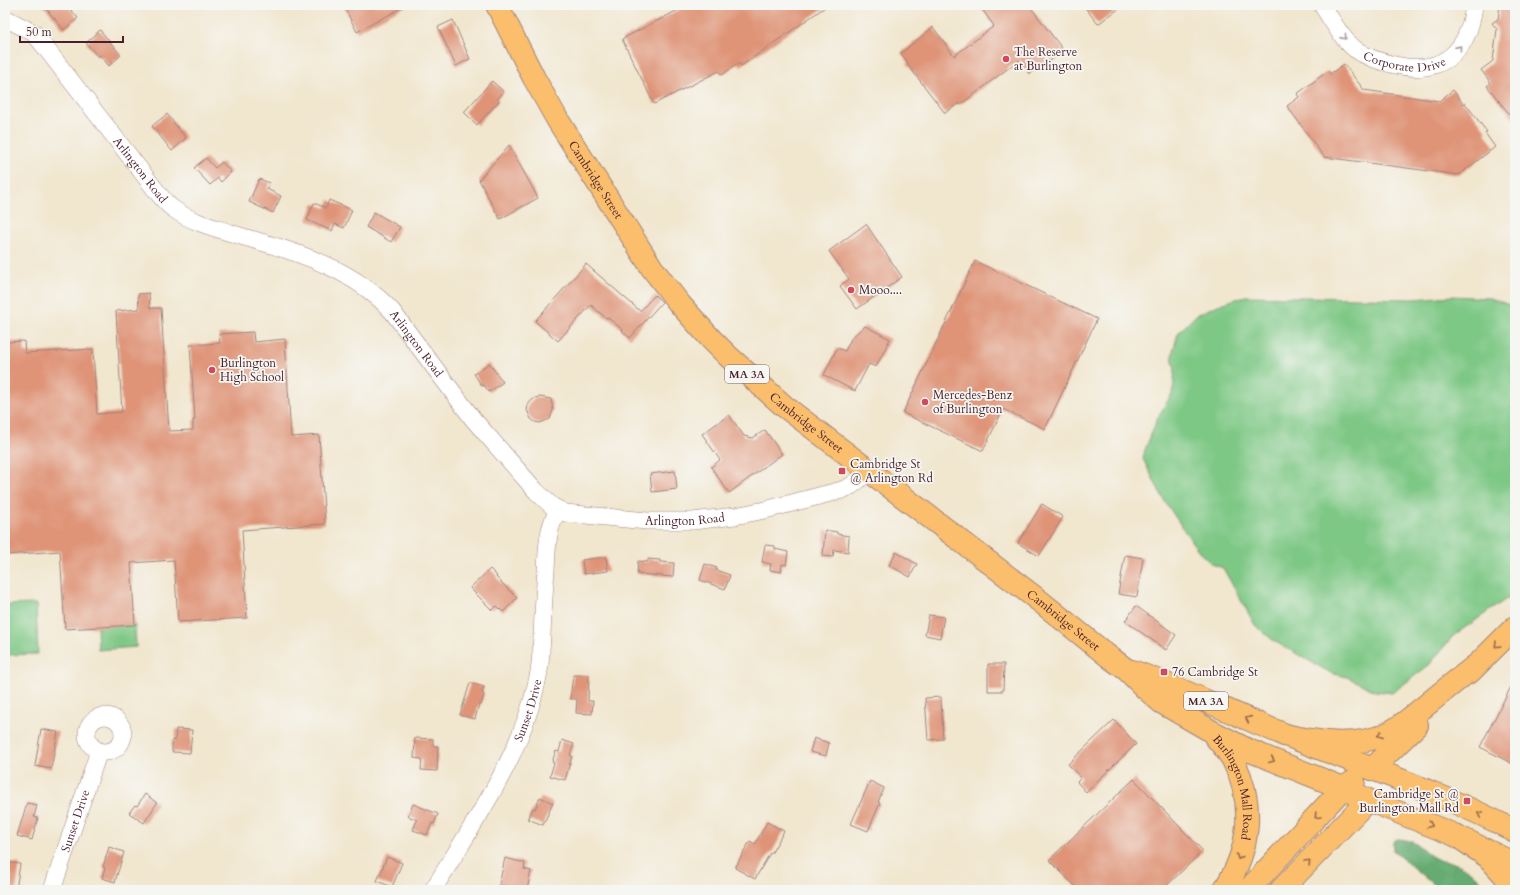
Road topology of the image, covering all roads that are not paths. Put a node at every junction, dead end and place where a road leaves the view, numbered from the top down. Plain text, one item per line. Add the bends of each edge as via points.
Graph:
1 (497, 5) edge
2 (1322, 5) edge
3 (1474, 5) edge
4 (5, 18) edge
5 (870, 472) junction
6 (558, 510) junction
7 (1515, 628) edge
8 (1479, 663) junction
9 (1127, 670) junction
10 (1211, 731) junction
11 (1284, 735) junction
12 (100, 751) dead end
13 (1372, 769) junction
14 (1343, 788) junction
15 (1368, 800) junction
16 (1515, 831) edge
17 (1457, 836) junction
18 (1515, 864) edge
19 (1515, 887) edge
20 (52, 890) edge
21 (433, 890) edge
22 (1224, 890) edge
23 (1248, 890) edge
24 (1281, 890) edge

1 - 5 main road, Cambridge Street / MA 3A via 557,119 660,280 706,334 748,375
2 -> 3 street, Corporate Drive via 1356,50 1384,63 1414,68 1436,64 1455,52 1468,33
4 - 6 street, Arlington Road via 34,33 174,210 205,225 320,262 364,285 382,300 473,419 536,491
5 - 6 street, Arlington Road via 840,491 765,510 713,519 647,521 572,514
5 - 9 main road, Cambridge Street / MA 3A
6 - 21 street, Sunset Drive via 549,536 540,664 527,717 514,751 491,795
7 -> 8 main road
8 -> 11 main road via 1401,725 1385,734 1368,740 1348,742 1326,742
8 - 13 main road
9 - 10 main road, Cambridge Street / MA 3A via 1161,702
11 -> 9 main road, Cambridge Street / MA 3A via 1178,688
10 -> 14 main road, Cambridge Street / MA 3A via 1248,750
10 -> 22 main road, Burlington Mall Road via 1232,759 1244,786 1248,814 1246,838 1237,865
11 - 13 main road, Cambridge Street / MA 3A
12 - 20 street, Sunset Drive
13 - 14 main road
13 - 15 main road
16 -> 13 main road, Cambridge Street / MA 3A via 1463,806
14 - 15 main road, Cambridge Street / MA 3A
14 -> 23 main road
15 -> 17 main road, Cambridge Street / MA 3A
24 -> 15 main road
17 - 18 main road, Cambridge Street / MA 3A
17 - 19 main road via 1488,857

